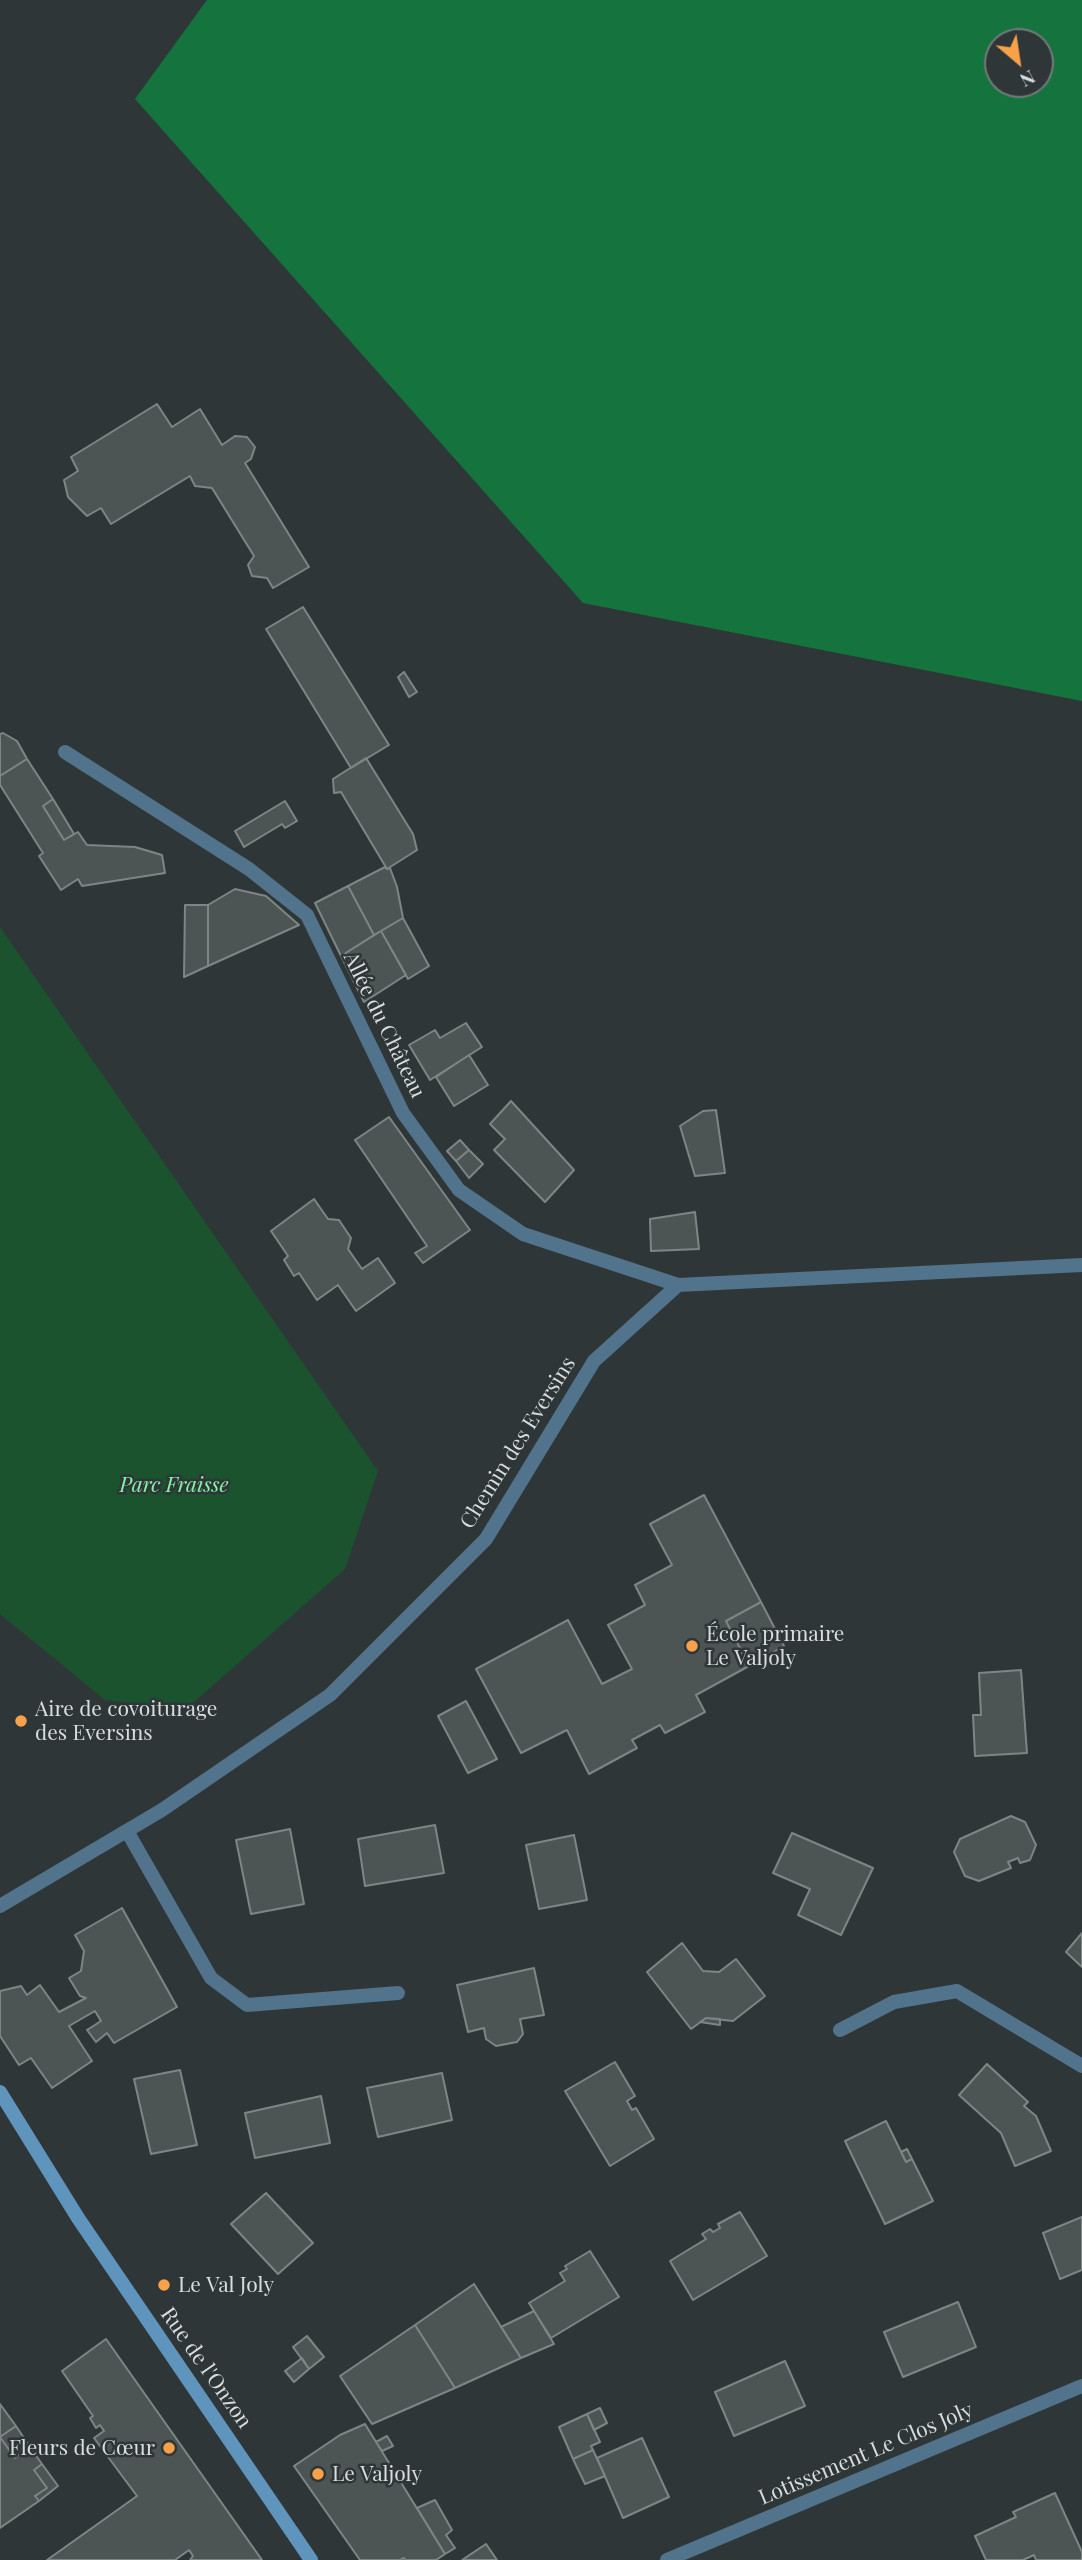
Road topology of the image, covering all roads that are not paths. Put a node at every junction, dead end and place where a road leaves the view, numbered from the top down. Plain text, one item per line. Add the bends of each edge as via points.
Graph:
1 (65, 752) dead end
2 (1082, 1265) edge
3 (678, 1285) junction
4 (127, 1831) junction
5 (0, 1906) edge
6 (398, 1993) dead end
7 (840, 2030) dead end
8 (1082, 2066) edge
9 (0, 2092) edge
10 (1082, 2386) edge
11 (311, 2560) edge
12 (667, 2560) edge

1 - 3 street, Allée du Château via 249,869 307,915 403,1113 459,1190 523,1234
2 - 3 street
3 - 4 street, Chemin des Eversins via 594,1361 486,1539 330,1695
4 - 5 street, Chemin des Eversins
4 - 6 street via 212,1978 247,2005
7 - 8 street via 894,2002 957,1991
9 - 11 main road, Rue de l'Onzon via 78,2218
10 - 12 street, Lotissement Le Clos Joly

